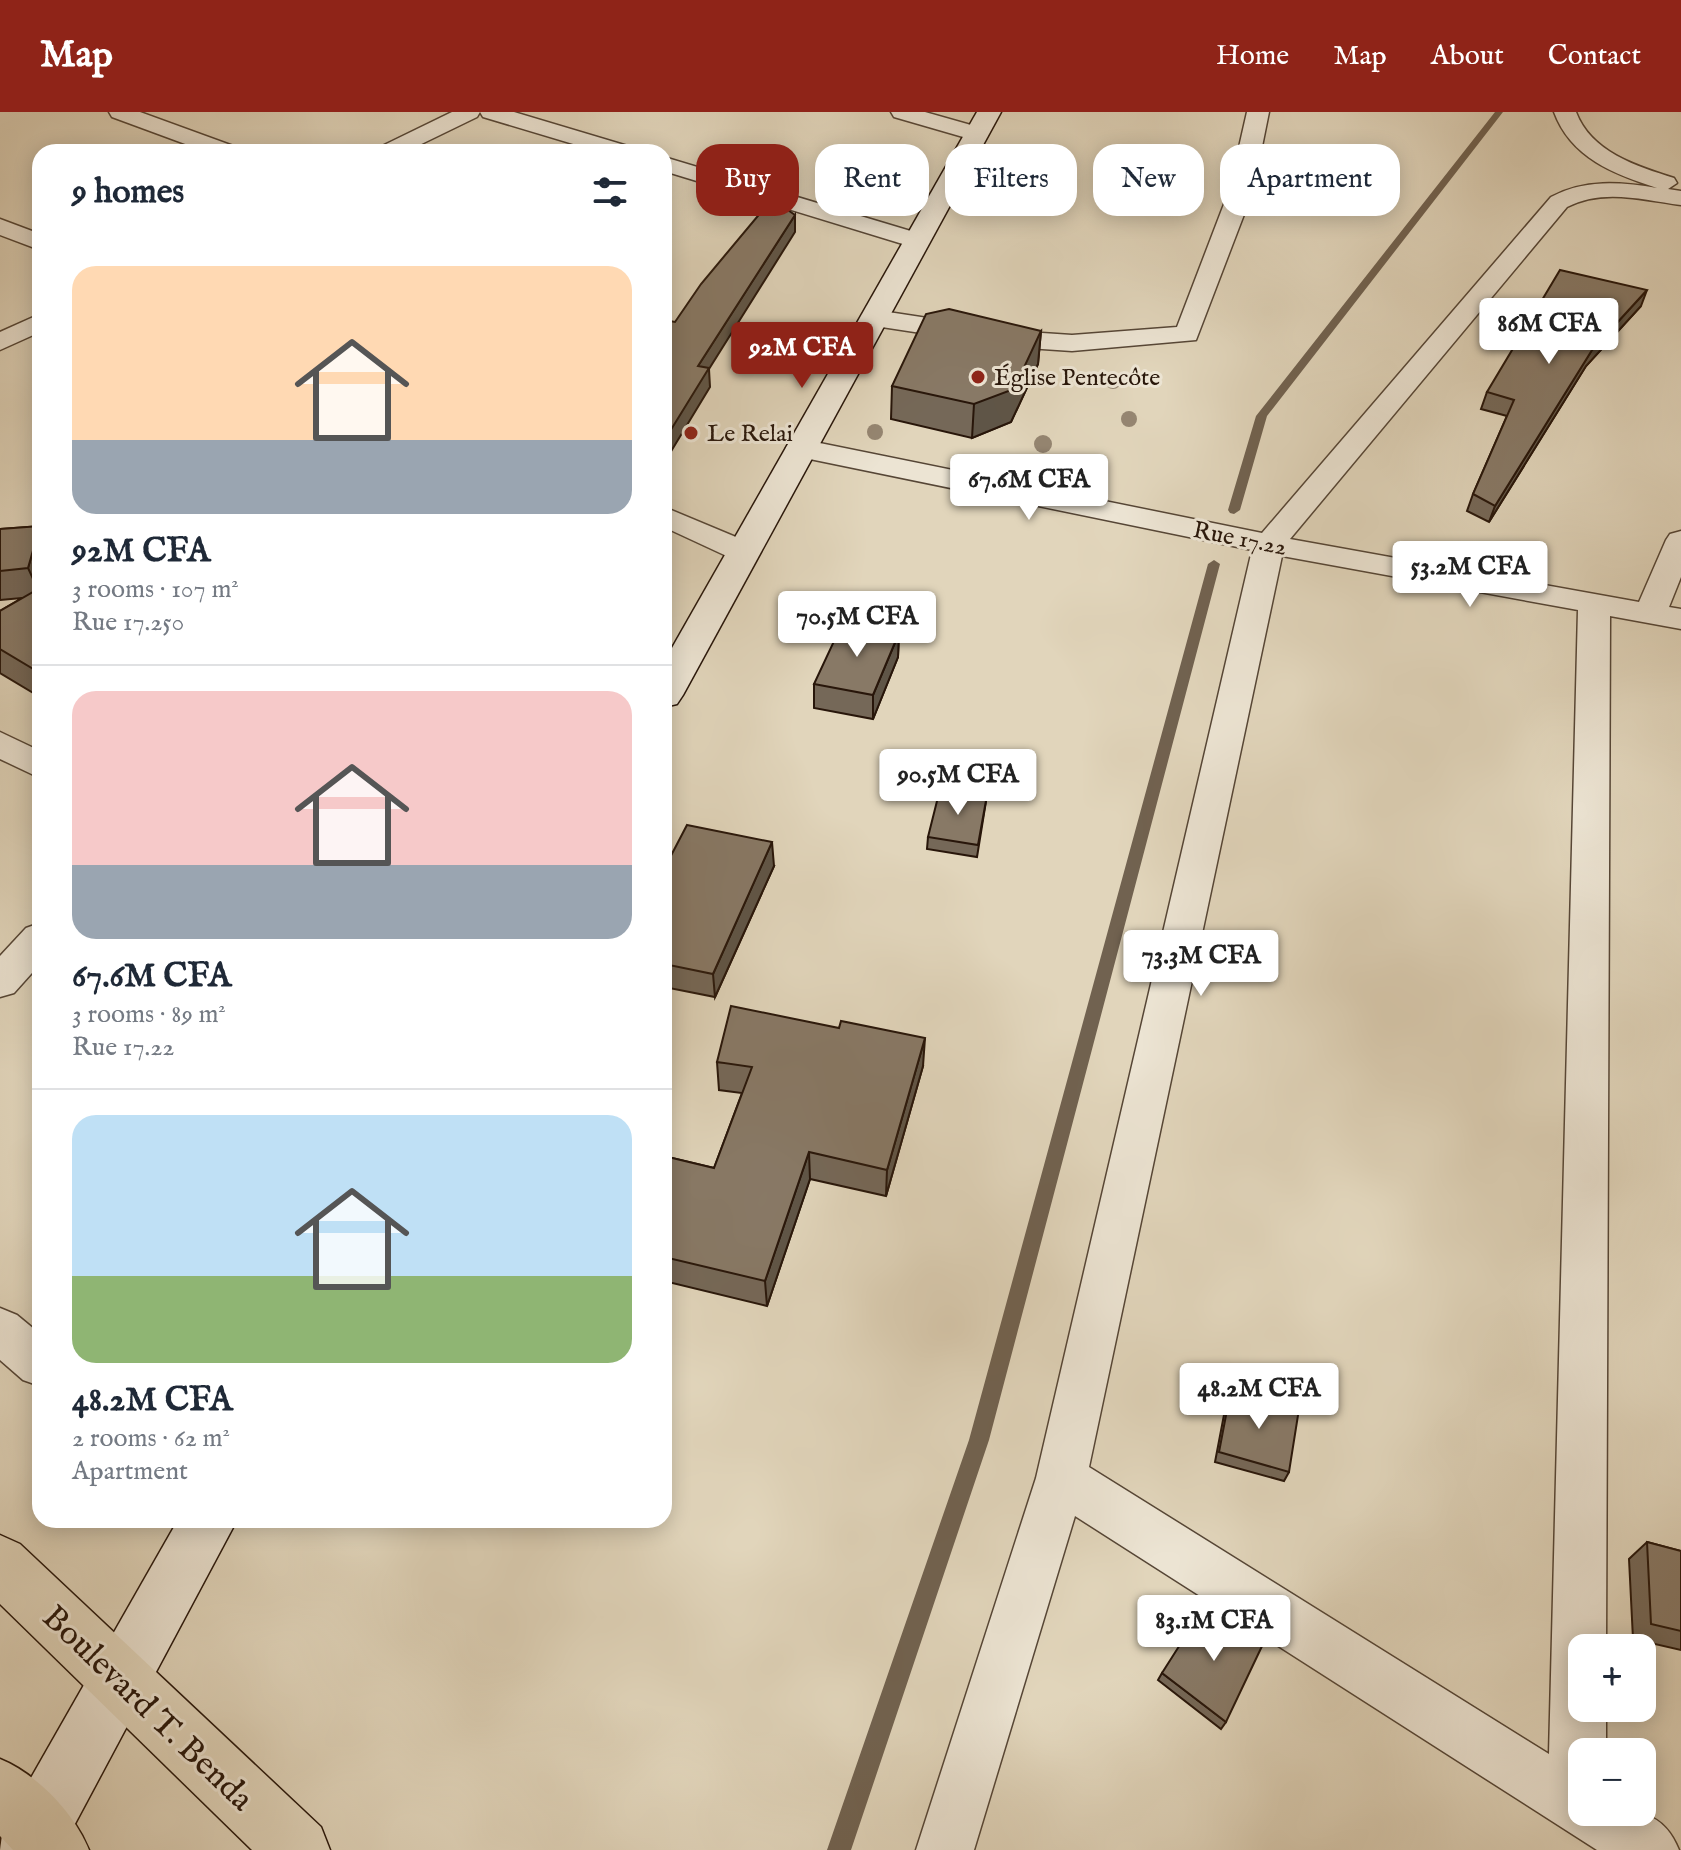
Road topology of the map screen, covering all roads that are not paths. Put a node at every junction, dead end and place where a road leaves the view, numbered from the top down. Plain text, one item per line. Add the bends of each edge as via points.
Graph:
1 (120, 112) edge
2 (469, 112) edge
3 (491, 112) edge
4 (902, 112) edge
5 (1258, 112) edge
6 (1565, 112) edge
7 (983, 123) edge
8 (206, 144) edge
9 (404, 144) edge
10 (597, 144) edge
11 (672, 166) edge
12 (1681, 187) edge
13 (1681, 198) edge
14 (0, 226) edge
15 (32, 240) edge
16 (915, 240) junction
17 (875, 318) junction
18 (32, 326) edge
19 (0, 342) edge
20 (800, 448) junction
21 (672, 520) edge
22 (1681, 540) edge
23 (1269, 544) junction
24 (744, 552) junction
25 (1594, 603) junction
26 (1666, 617) edge
27 (672, 681) edge
28 (0, 744) edge
29 (32, 762) edge
30 (32, 947) edge
31 (0, 982) edge
32 (0, 1330) edge
33 (32, 1357) edge
34 (1061, 1478) junction
35 (205, 1528) edge
36 (0, 1564) edge
37 (121, 1679) junction
38 (1584, 1738) edge
39 (1568, 1799) edge
40 (1612, 1826) edge
41 (30, 1830) edge
42 (298, 1850) edge
43 (945, 1850) edge
44 (1650, 1850) edge

1 - 8 street
2 - 9 street
3 - 10 street
4 - 7 street
5 - 17 street via 1241,191 1187,334 1072,343
6 - 12 street via 1592,152
7 - 16 street
11 - 16 street
13 - 23 street via 1588,191 1559,202
14 - 15 street
16 - 17 street
17 - 20 street
18 - 19 street
20 - 23 street, Rue 17.22
20 - 24 street
21 - 24 street
22 - 26 street
23 - 25 street, Rue 17.22
23 - 34 street
24 - 27 street
25 - 26 street, Rue 17.22
25 - 38 street
28 - 29 street
30 - 31 street
32 - 33 street
34 - 39 street
34 - 43 street
35 - 37 street
36 - 37 highway, Boulevard T. Benda
37 - 41 street
37 - 42 highway, Boulevard T. Benda
40 - 44 street

